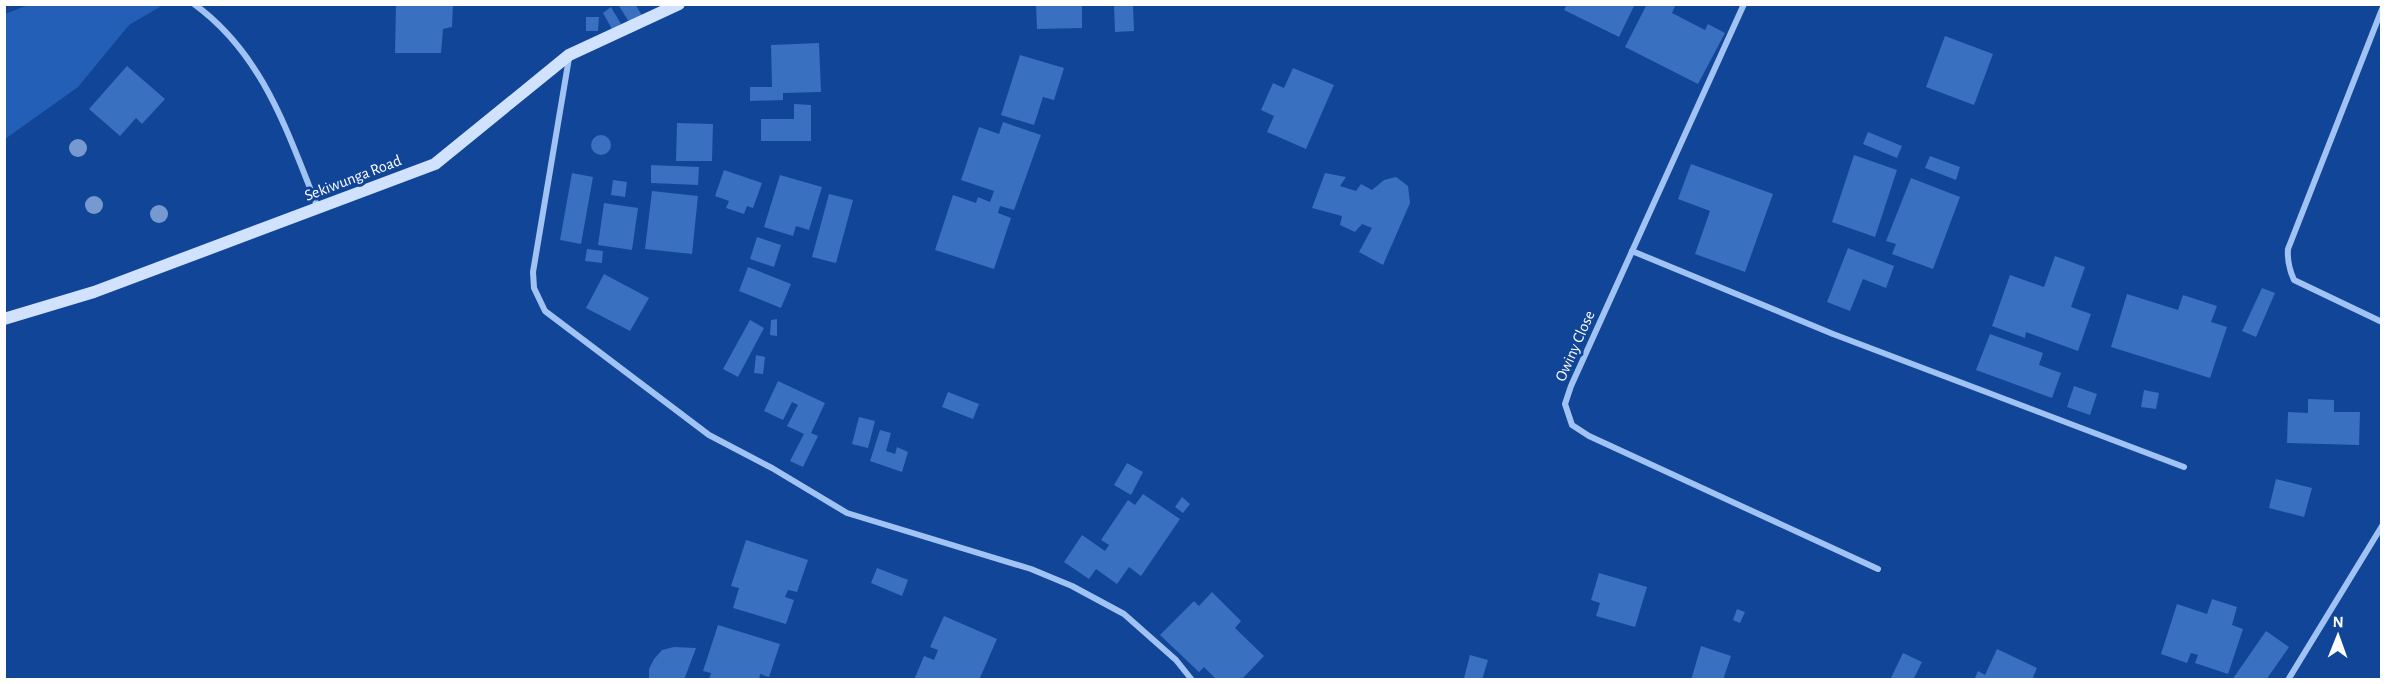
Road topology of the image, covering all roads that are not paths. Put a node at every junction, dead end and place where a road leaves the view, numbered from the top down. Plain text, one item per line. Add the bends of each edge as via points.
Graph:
1 (194, 4) edge
2 (679, 4) edge
3 (1744, 4) edge
4 (2382, 9) edge
5 (569, 55) junction
6 (318, 209) junction
7 (1632, 251) junction
8 (4, 319) edge
9 (2382, 322) edge
10 (2184, 466) dead end
11 (2382, 526) edge
12 (1878, 569) dead end
13 (1192, 680) edge
14 (2288, 680) edge

1 - 6 street via 234,41 265,84
2 - 5 main road, Sekiwunga Road
3 - 7 street, Owiny Close
4 - 9 street via 2287,259 2294,280
5 - 6 main road, Sekiwunga Road via 435,164
5 - 13 street via 533,272 534,288 545,311 709,435 847,513 1031,569 1072,586 1124,614 1176,660
6 - 8 main road, Sekiwunga Road via 94,292
7 - 10 street via 1833,334
7 - 12 street, Owiny Close via 1571,386 1565,404 1572,425 1588,436
11 - 14 street

